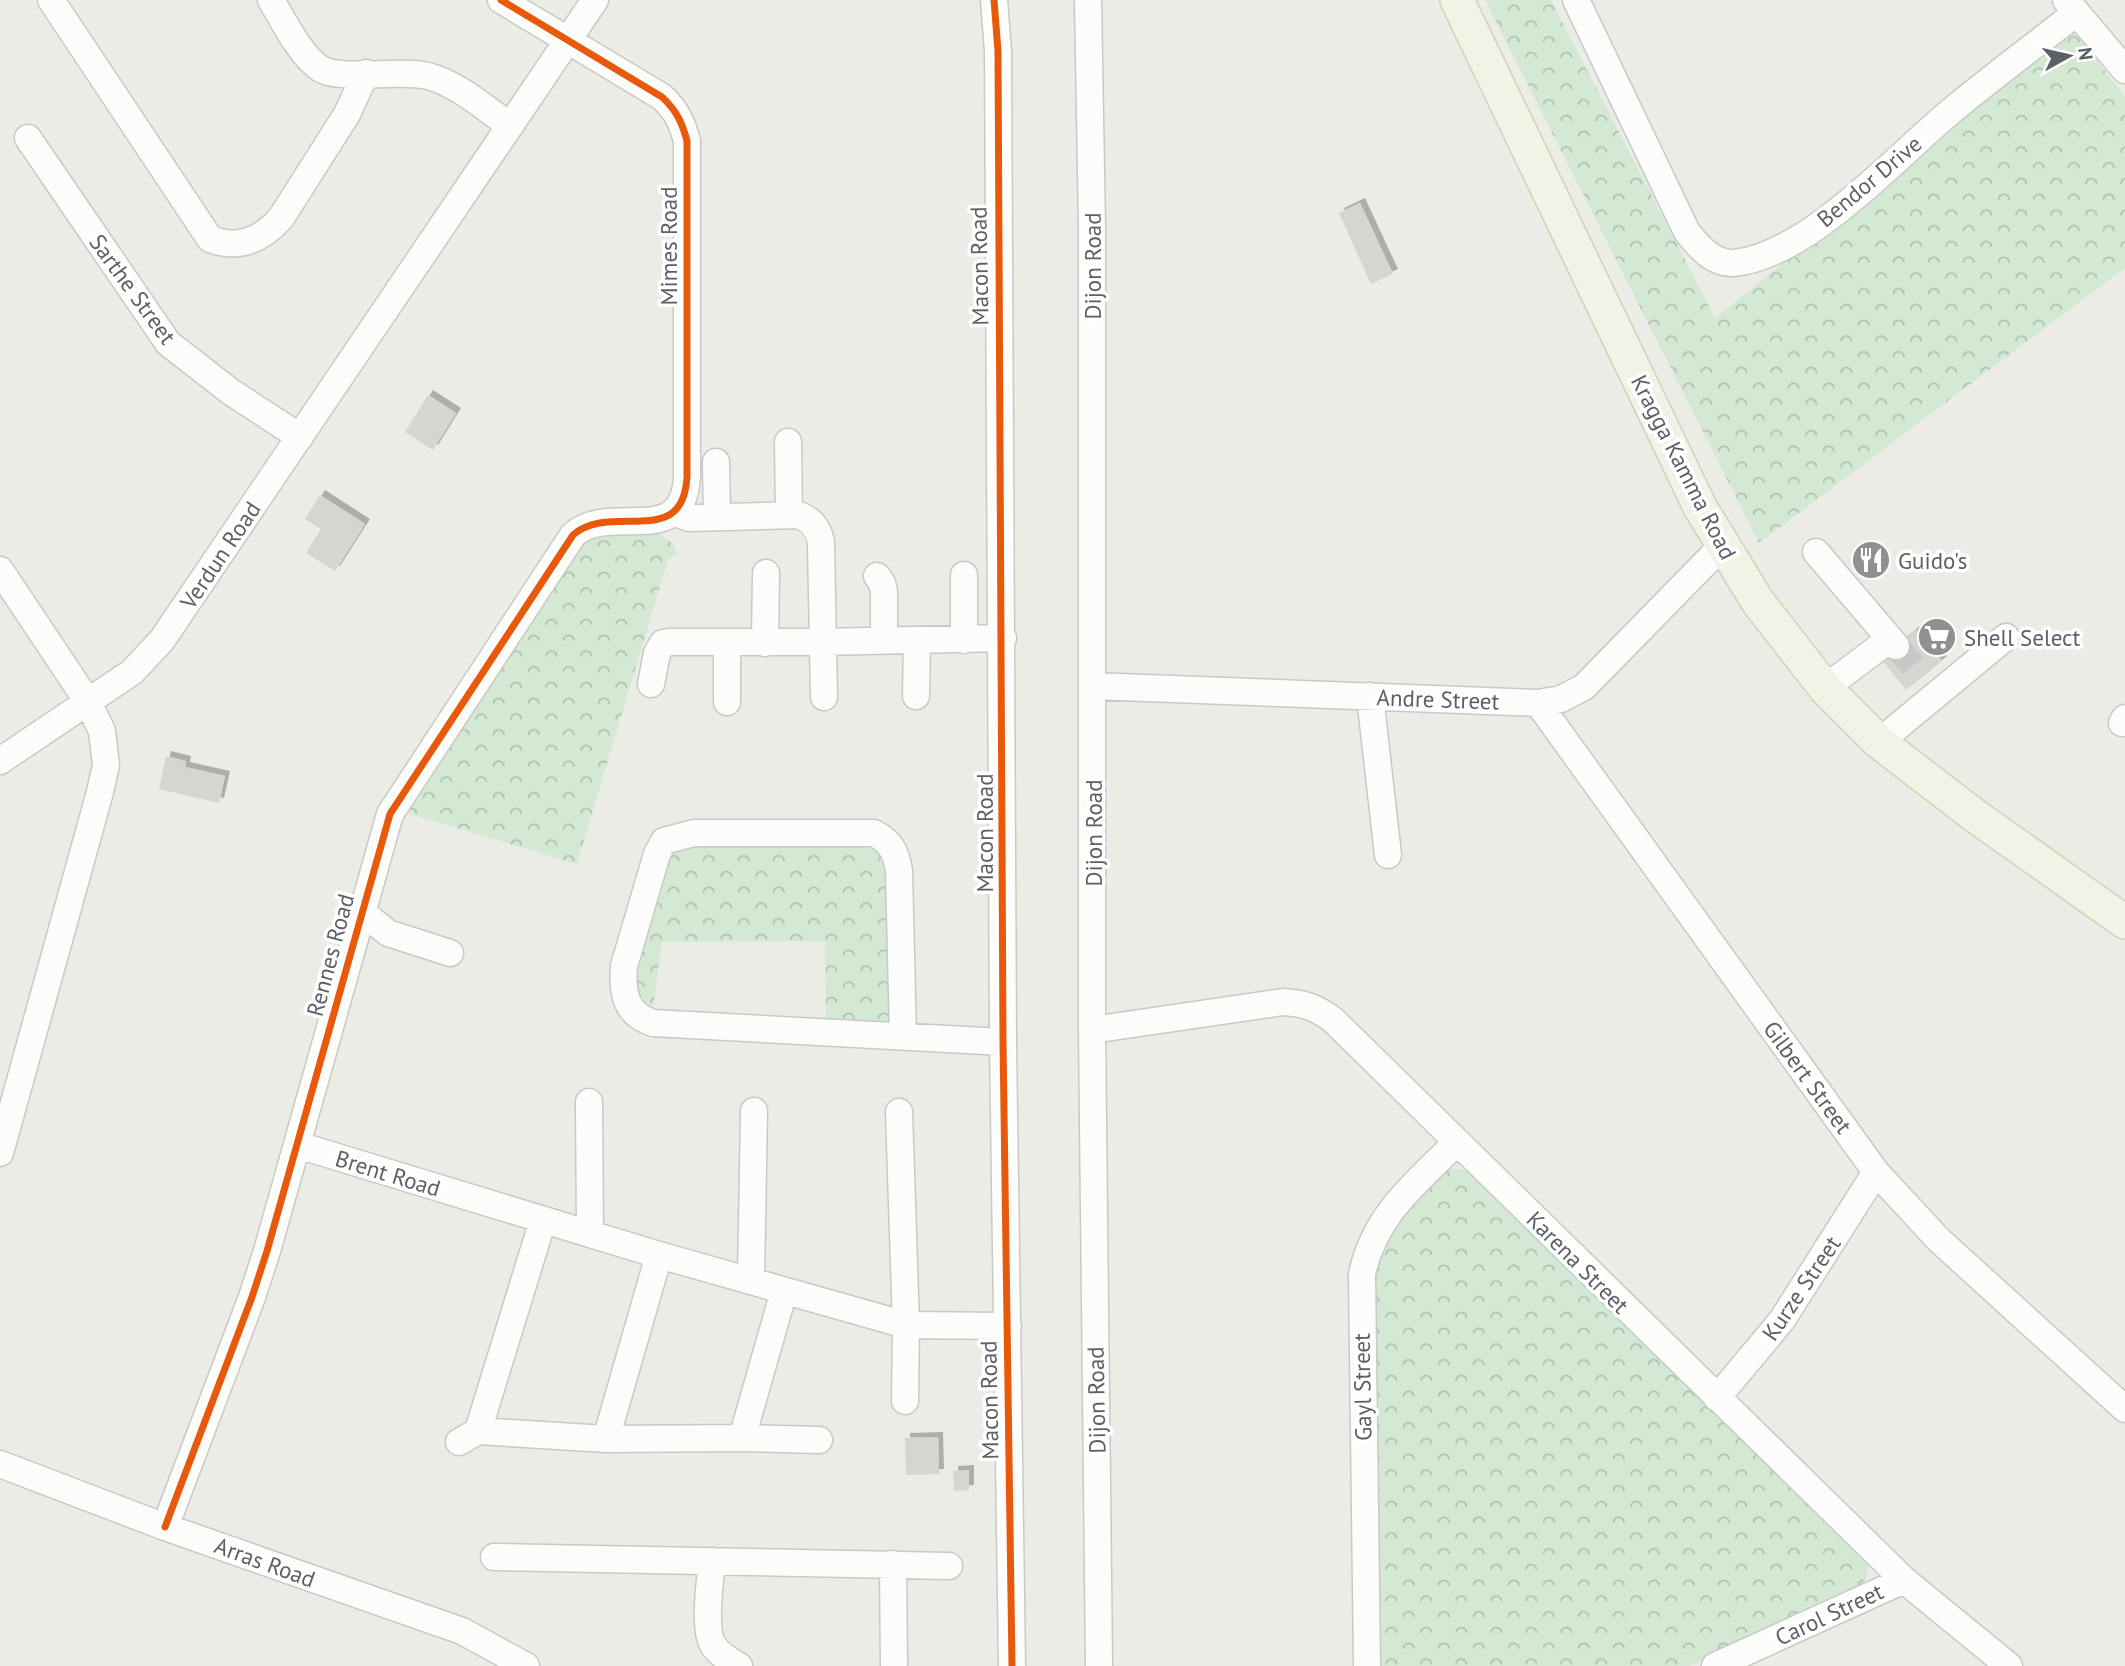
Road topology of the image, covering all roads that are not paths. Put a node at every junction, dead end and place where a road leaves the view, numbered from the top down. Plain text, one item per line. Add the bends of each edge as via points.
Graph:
1 (51, 0) edge
2 (271, 0) edge
3 (501, 0) edge
4 (595, 0) edge
5 (994, 0) edge
6 (1087, 0) edge
7 (1457, 0) edge
8 (1576, 0) edge
9 (2071, 6) edge
10 (568, 41) junction
11 (2125, 70) edge
12 (366, 73) junction
13 (510, 125) junction
14 (28, 138) dead end
15 (300, 437) junction
16 (788, 442) dead end
17 (716, 462) dead end
18 (677, 510) junction
19 (789, 515) junction
20 (717, 517) junction
21 (1722, 546) junction
22 (1816, 552) dead end
23 (0, 570) edge
24 (766, 573) dead end
25 (964, 575) dead end
26 (877, 576) dead end
27 (2006, 637) dead end
28 (1003, 638) junction
29 (916, 640) junction
30 (964, 640) junction
31 (884, 641) junction
32 (727, 642) junction
33 (822, 642) junction
34 (765, 643) junction
35 (651, 684) dead end
36 (1093, 686) junction
37 (1825, 688) junction
38 (917, 696) dead end
39 (1370, 696) junction
40 (823, 697) dead end
41 (88, 702) junction
42 (726, 702) dead end
43 (1538, 703) junction
44 (1879, 742) junction
45 (0, 761) edge
46 (1388, 855) dead end
47 (362, 912) junction
48 (2125, 922) edge
49 (450, 953) dead end
50 (1092, 1030) junction
51 (903, 1036) junction
52 (1003, 1042) junction
53 (589, 1102) dead end
54 (754, 1111) dead end
55 (899, 1112) dead end
56 (1457, 1142) junction
57 (298, 1144) junction
58 (0, 1153) edge
59 (1876, 1172) junction
60 (543, 1220) junction
61 (590, 1234) junction
62 (659, 1255) junction
63 (751, 1281) junction
64 (784, 1291) junction
65 (906, 1325) junction
66 (1008, 1326) junction
67 (1717, 1398) junction
68 (905, 1401) dead end
69 (2125, 1409) edge
70 (742, 1437) junction
71 (606, 1439) junction
72 (820, 1440) dead end
73 (0, 1464) edge
74 (165, 1527) junction
75 (494, 1557) dead end
76 (712, 1561) junction
77 (893, 1564) junction
78 (949, 1566) dead end
79 (1904, 1580) junction
80 (1762, 1657) edge
81 (526, 1666) edge
82 (739, 1666) edge
83 (894, 1666) edge
84 (1013, 1666) edge
85 (1099, 1666) edge
86 (1367, 1666) edge
87 (1715, 1666) edge
88 (2009, 1666) edge

1 - 12 street via 210,239 223,244 249,243 271,230 347,114
2 - 12 street via 307,57 320,68 340,74
3 - 10 street, Mimes Road
4 - 10 street, Verdun Road
5 - 28 street, Macon Road
6 - 36 street, Dijon Road
7 - 21 main road, Kragga Kamma Road
8 - 9 street, Bendor Drive via 1687,233 1704,254 1730,263 1782,247 1832,216
9 - 11 street
10 - 13 street, Verdun Road
10 - 18 street, Mimes Road via 662,97 674,108 687,141 687,477 685,498
12 - 13 street via 429,76 459,90
13 - 15 street, Verdun Road
14 - 15 street, Sarthe Street via 168,343
15 - 41 street, Verdun Road via 162,640 132,672
16 - 19 street
17 - 20 street
18 - 20 street via 684,517
18 - 47 street, Rennes Road via 663,519 596,523 573,535 402,792 390,814
19 - 20 street
19 - 33 street via 807,518 820,537
21 - 37 main road, Kragga Kamma Road via 1758,602
21 - 43 street, Andre Street via 1584,687 1561,699
22 - 37 street via 1893,643
23 - 41 street
24 - 34 street
25 - 30 street
26 - 31 street via 884,591
27 - 44 street via 1930,685
28 - 30 street
28 - 52 street, Macon Road
29 - 30 street
29 - 31 street
29 - 38 street
31 - 33 street
32 - 34 street
32 - 35 street via 663,643
32 - 42 street
33 - 34 street
33 - 40 street
36 - 39 street, Andre Street
36 - 50 street, Dijon Road
37 - 44 main road, Kragga Kamma Road
39 - 43 street, Andre Street
39 - 46 street
41 - 45 street, Verdun Road
41 - 58 street via 102,731 104,775
43 - 59 street, Gilbert Street
44 - 48 main road, Kragga Kamma Road
47 - 49 street via 388,933
47 - 57 street, Rennes Road
50 - 56 street, Karena Street via 1301,1003 1333,1020
50 - 85 street, Dijon Road
51 - 51 street via 653,1023 640,1018 626,998 624,965 656,854 664,841 684,834 722,832 874,833 884,838 897,856 899,871
51 - 52 street
52 - 66 street, Macon Road
53 - 61 street
54 - 63 street
55 - 65 street
56 - 67 street, Karena Street
56 - 86 street, Gayl Street via 1391,1209 1367,1252 1362,1274
57 - 60 street, Brent Road
57 - 74 street, Rennes Road via 252,1297
59 - 67 street, Kurze Street via 1782,1320
59 - 69 street, Gilbert Street via 1939,1240
60 - 61 street, Brent Road
60 - 71 street via 469,1436
61 - 62 street, Brent Road
62 - 63 street, Brent Road
62 - 71 street
63 - 64 street, Brent Road
64 - 65 street, Brent Road
64 - 70 street
65 - 66 street, Brent Road
65 - 68 street
66 - 84 street, Macon Road
67 - 79 street, Karena Street
70 - 71 street
70 - 72 street
73 - 74 street, Arras Road
74 - 81 street, Arras Road via 462,1631
75 - 76 street
76 - 77 street
76 - 82 street via 708,1621 712,1643
77 - 78 street
77 - 83 street
79 - 80 street, Carol Street
79 - 88 street, Karena Street
80 - 87 street, Carol Street

